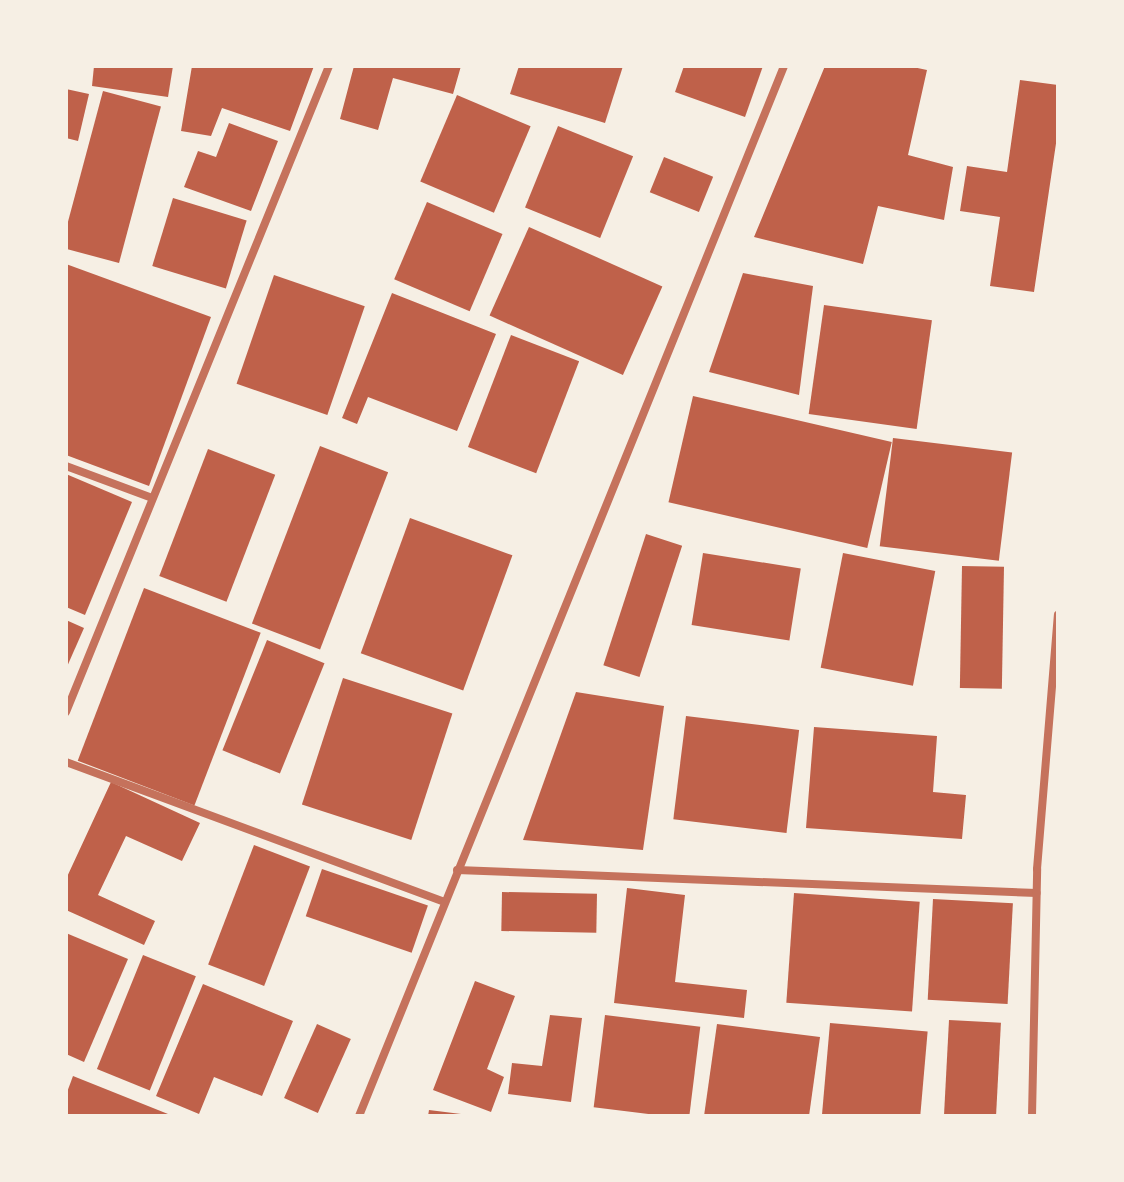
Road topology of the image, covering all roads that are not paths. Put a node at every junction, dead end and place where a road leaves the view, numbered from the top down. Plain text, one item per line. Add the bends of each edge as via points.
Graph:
1 (329, 66) edge
2 (784, 66) edge
3 (66, 466) edge
4 (152, 498) junction
5 (1058, 615) edge
6 (66, 712) edge
7 (66, 762) edge
8 (457, 870) junction
9 (1037, 893) junction
10 (444, 902) junction
11 (359, 1116) edge
12 (1032, 1116) edge

1 - 4 street
2 - 8 street
3 - 4 street
4 - 6 street
5 - 9 street
7 - 10 street
8 - 9 street
8 - 10 street
9 - 12 street
10 - 11 street

